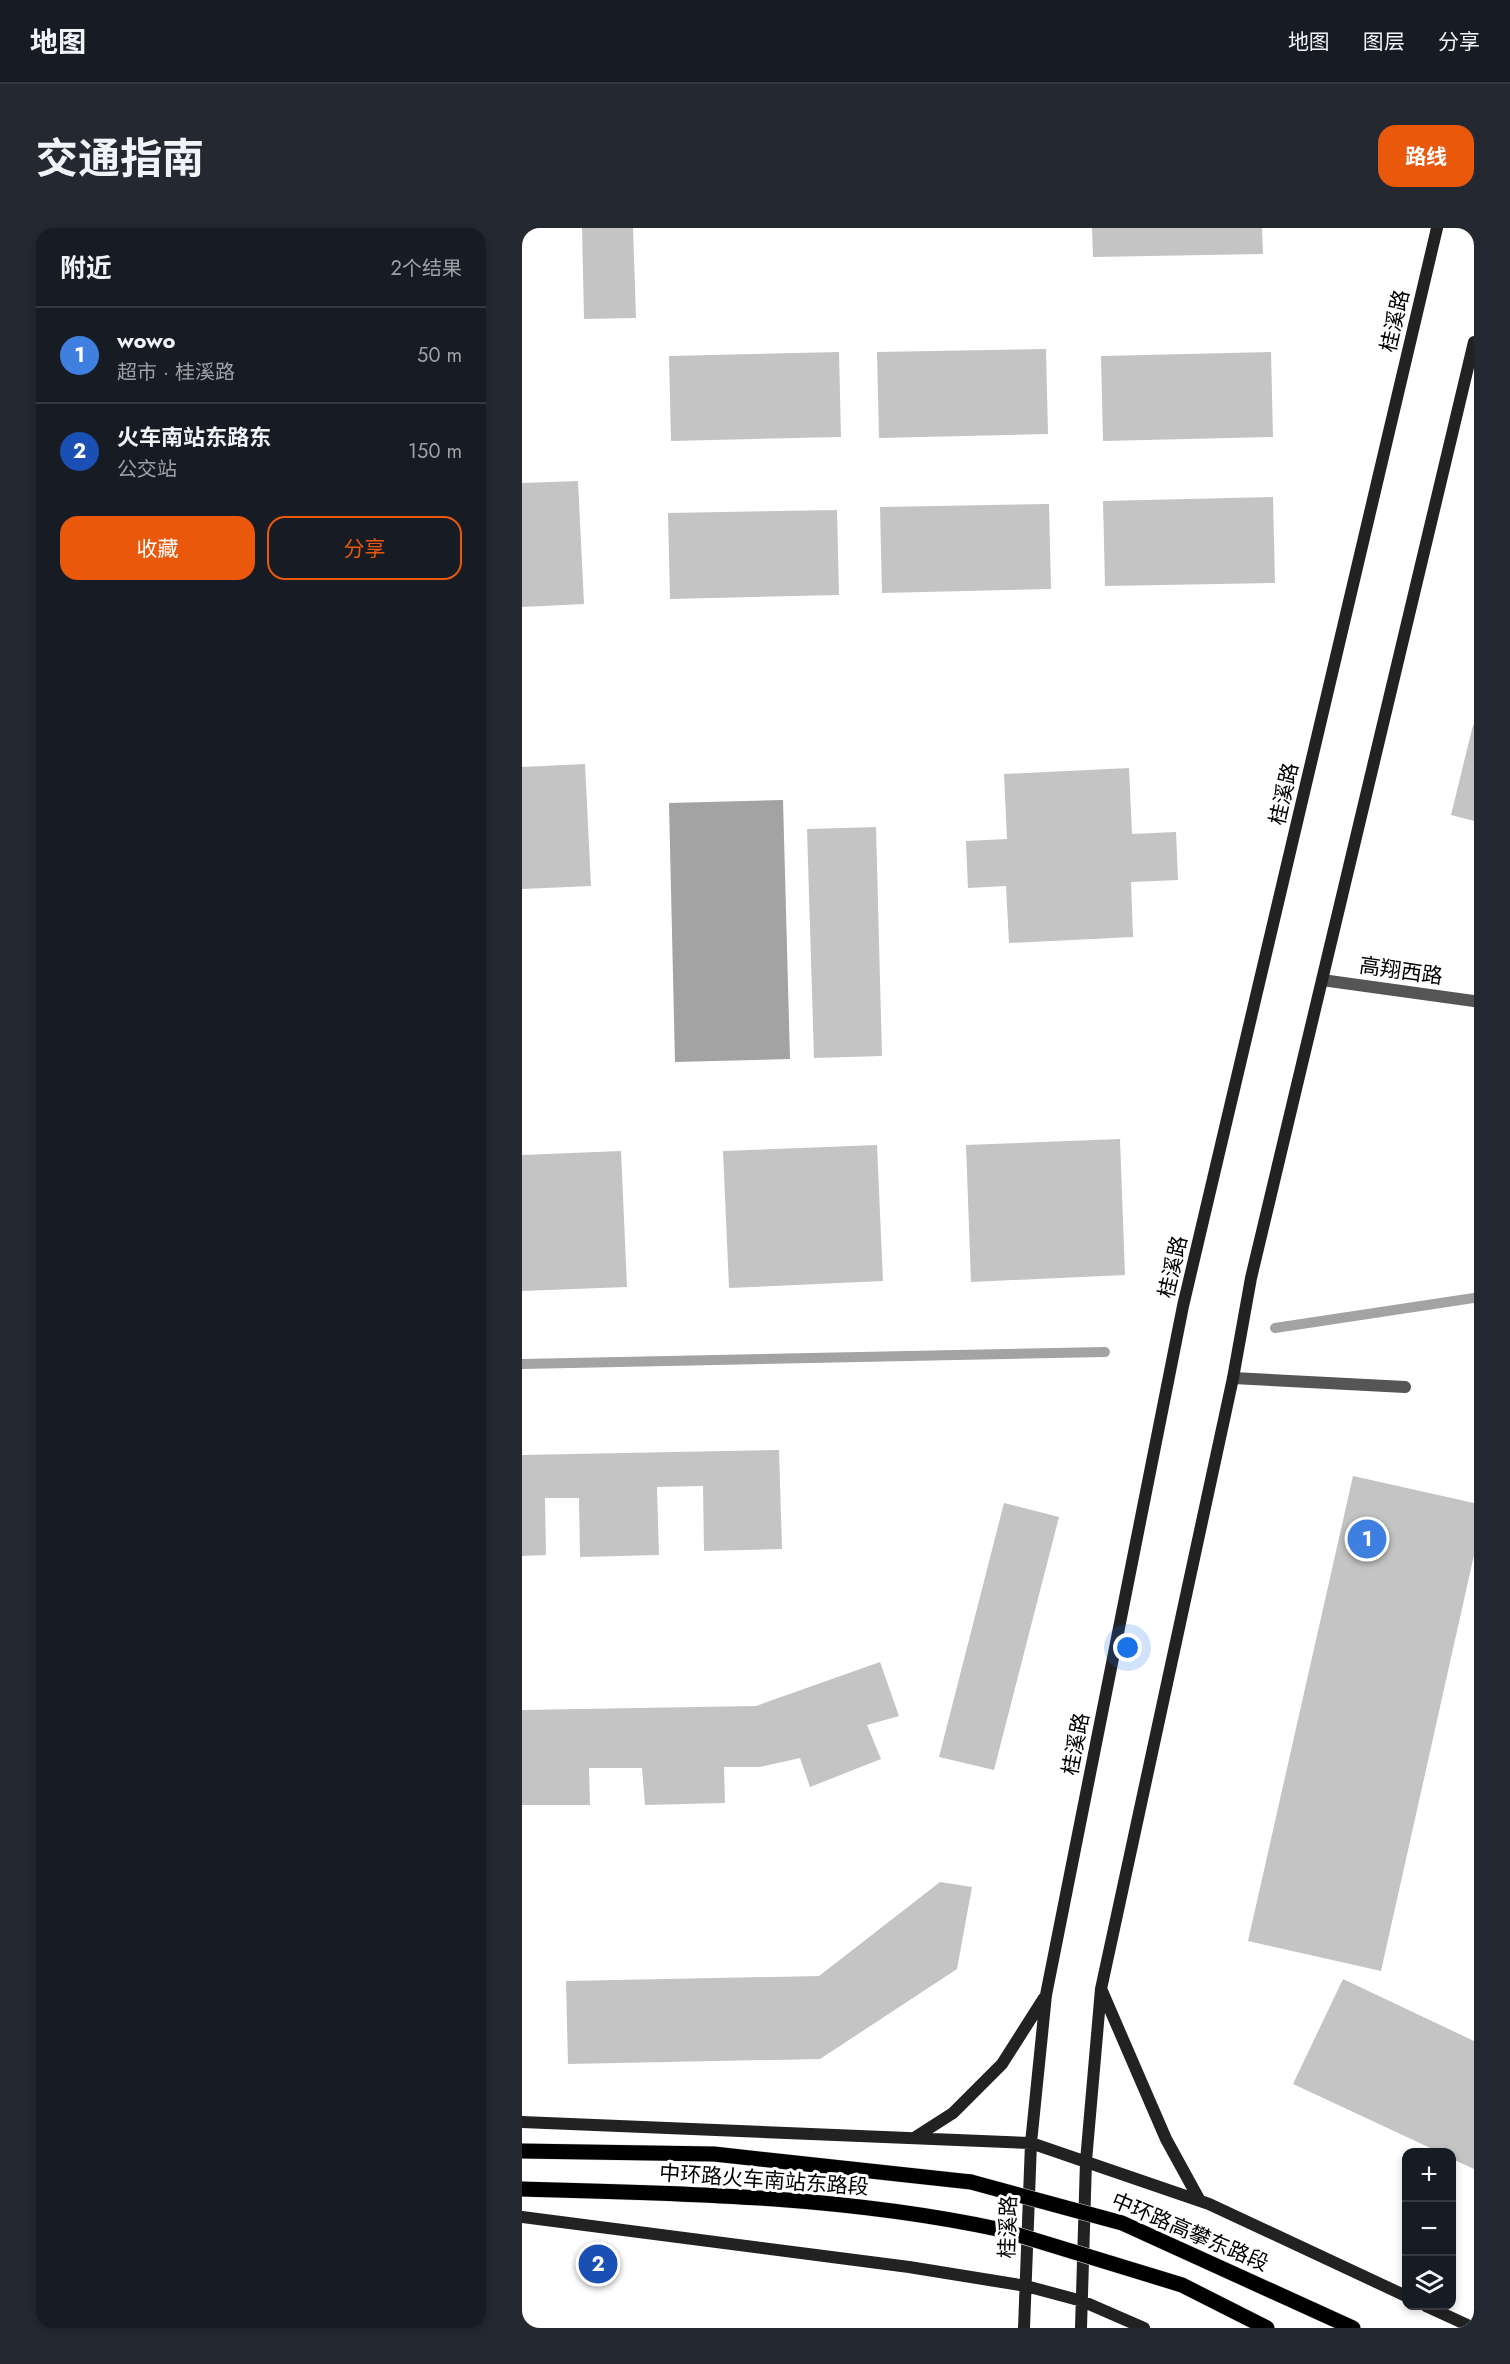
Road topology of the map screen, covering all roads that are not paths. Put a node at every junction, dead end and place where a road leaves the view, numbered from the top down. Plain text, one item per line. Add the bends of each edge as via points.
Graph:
1 (1437, 228) edge
2 (1474, 342) edge
3 (1322, 980) junction
4 (1474, 1000) edge
5 (1233, 1378) junction
6 (1405, 1387) dead end
7 (1101, 1989) junction
8 (1046, 1995) junction
9 (522, 2122) edge
10 (914, 2138) junction
11 (1031, 2144) junction
12 (522, 2151) edge
13 (1086, 2161) junction
14 (971, 2182) joint
15 (522, 2189) edge
16 (1200, 2201) junction
17 (522, 2217) edge
18 (1026, 2286) junction
19 (1402, 2294) edge
20 (1082, 2301) junction
21 (1435, 2310) edge
22 (1024, 2328) edge
23 (1081, 2328) edge
24 (1144, 2328) edge
25 (1267, 2328) edge
26 (1353, 2328) edge
27 (1474, 2328) edge

1 - 8 main road, 桂溪路 via 1183,1306
2 - 3 main road
3 - 4 street, 高翔西路
3 - 5 main road via 1251,1278
5 - 6 street
5 - 7 main road
7 - 13 main road
7 - 16 main road via 1166,2139
8 - 10 main road via 1002,2064 953,2113
8 - 11 main road, 桂溪路
9 - 10 main road
10 - 11 main road
11 - 13 main road
11 - 18 main road, 桂溪路
12 - 14 main road, 中环路火车南站东路段 via 714,2154
13 - 16 main road
13 - 20 main road
14 - 26 main road, 中环路高攀东路段, bridge via 1122,2223
15 - 25 main road, 中环路火车南站东路段, bridge via 710,2194 936,2216 1002,2230 1182,2285
16 - 19 main road
17 - 18 main road
18 - 20 main road
18 - 22 main road, 桂溪路
20 - 23 main road
20 - 24 main road
21 - 27 main road

